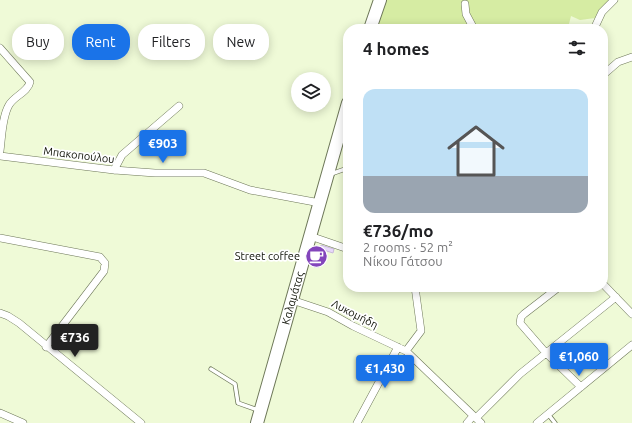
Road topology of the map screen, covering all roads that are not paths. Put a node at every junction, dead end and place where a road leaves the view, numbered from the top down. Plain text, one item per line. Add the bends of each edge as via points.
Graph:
1 (380, 0) edge
2 (614, 0) edge
3 (465, 4) dead end
4 (372, 24) edge
5 (471, 24) edge
6 (596, 24) edge
7 (0, 48) edge
8 (632, 57) edge
9 (608, 71) edge
10 (179, 106) dead end
11 (343, 121) edge
12 (0, 150) edge
13 (0, 156) edge
14 (114, 170) junction
15 (343, 170) edge
16 (328, 175) junction
17 (320, 203) junction
18 (310, 236) junction
19 (0, 238) edge
20 (343, 247) edge
21 (608, 289) edge
22 (416, 292) edge
23 (553, 292) edge
24 (616, 297) junction
25 (292, 300) junction
26 (0, 313) edge
27 (632, 314) edge
28 (632, 345) edge
29 (46, 347) junction
30 (398, 347) junction
31 (406, 351) junction
32 (546, 353) junction
33 (211, 368) dead end
34 (581, 387) junction
35 (260, 411) junction
36 (0, 413) edge
37 (548, 414) junction
38 (477, 419) edge
39 (360, 422) edge
40 (23, 423) edge
41 (141, 423) edge
42 (257, 423) edge
43 (467, 423) edge
44 (536, 423) edge
45 (555, 423) edge

1 - 4 main road
2 - 6 street via 602,12
3 - 5 street via 466,14
7 - 12 street via 30,84 9,105
8 - 9 street via 618,62
10 - 14 street via 122,155
11 - 16 main road, Καλαμάτας
13 - 14 street, Μπακοπούλου
14 - 17 street, Μπακοπούλου via 204,173 250,190
15 - 16 lane
16 - 17 main road, Καλαμάτας
17 - 18 main road, Καλαμάτας
18 - 20 street
18 - 25 main road, Καλαμάτας
19 - 29 street via 100,257 105,263 104,271
21 - 24 street
22 - 31 street via 421,331
23 - 32 street via 520,319 523,327
24 - 27 street
24 - 32 street
25 - 30 street, Λυκομήδη via 328,312
25 - 35 main road, Καλαμάτας
26 - 29 street via 12,318
28 - 34 street
29 - 41 street
30 - 31 street, Λυκομήδη
30 - 39 street
31 - 38 street, Λυκομήδη
32 - 34 street
32 - 38 street via 520,374
33 - 35 lane via 235,384 238,403
34 - 37 street
35 - 42 main road, Καλαμάτας
36 - 40 street
37 - 44 street
37 - 45 lane
38 - 43 street

